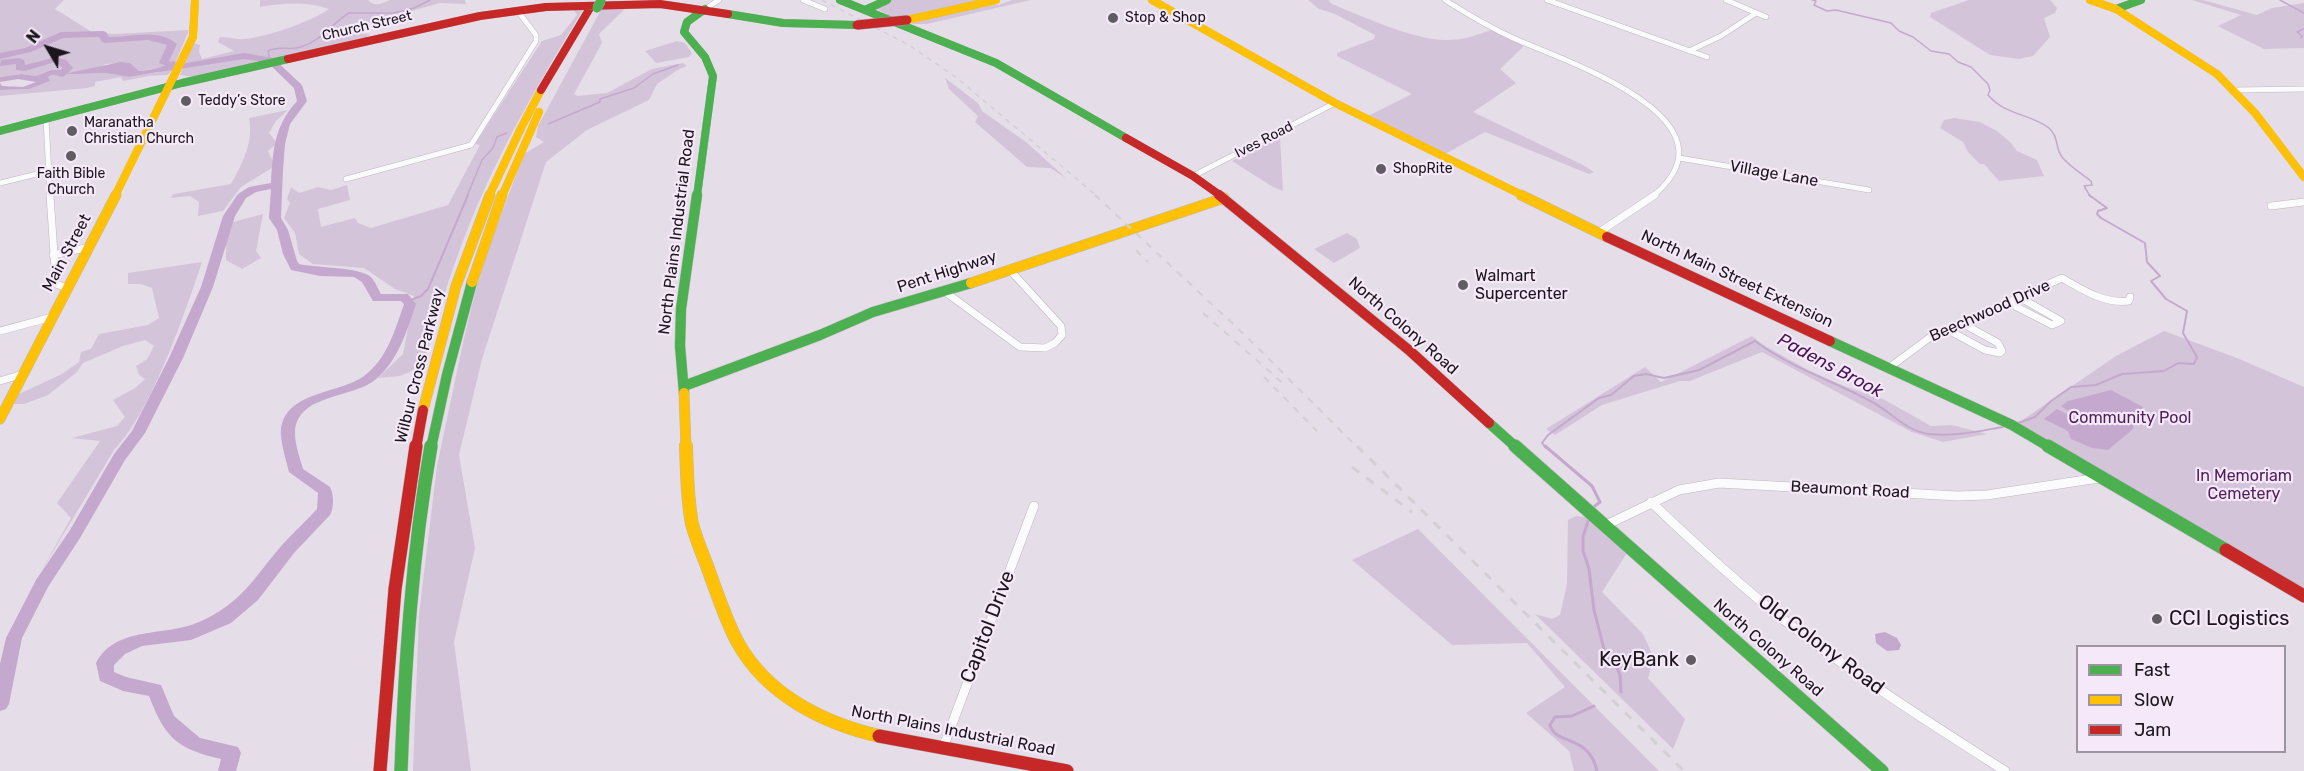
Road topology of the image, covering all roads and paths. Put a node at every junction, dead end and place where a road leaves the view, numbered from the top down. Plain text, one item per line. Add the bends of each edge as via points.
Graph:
1 (195, 0) edge
2 (719, 0) edge
3 (803, 0) edge
4 (840, 0) edge
5 (887, 0) edge
6 (996, 0) edge
7 (1152, 0) edge
8 (1445, 0) edge
9 (1547, 0) edge
10 (1726, 0) edge
11 (2090, 0) edge
12 (2140, 0) edge
13 (596, 3) edge
14 (705, 9) junction
15 (825, 9) dead end
16 (2116, 9) junction
17 (517, 10) junction
18 (865, 10) junction
19 (1756, 13) junction
20 (1766, 17) dead end
21 (1689, 51) junction
22 (1707, 57) dead end
23 (169, 86) junction
24 (2304, 89) edge
25 (2235, 90) junction
26 (1335, 104) junction
27 (46, 119) junction
28 (0, 131) edge
29 (1679, 158) junction
30 (49, 171) junction
31 (1193, 176) junction
32 (2304, 177) edge
33 (346, 179) dead end
34 (0, 183) edge
35 (1869, 190) dead end
36 (1224, 198) junction
37 (2304, 202) edge
38 (2271, 206) dead end
39 (1598, 233) junction
40 (90, 247) junction
41 (53, 255) junction
42 (1009, 269) junction
43 (67, 288) junction
44 (944, 291) junction
45 (2019, 297) junction
46 (2130, 297) dead end
47 (2007, 302) junction
48 (52, 317) junction
49 (1960, 322) junction
50 (1948, 330) junction
51 (0, 331) edge
52 (1890, 367) junction
53 (23, 374) junction
54 (0, 381) edge
55 (684, 386) junction
56 (0, 419) edge
57 (2104, 478) junction
58 (1651, 502) junction
59 (1034, 506) dead end
60 (1604, 526) junction
61 (2304, 596) edge
62 (943, 748) junction
63 (380, 771) edge
64 (401, 771) edge
65 (1067, 771) edge
66 (1882, 771) edge
67 (2005, 771) edge

1 - 23 main road, Main Street via 193,37
2 - 14 street
3 - 15 street
4 - 18 main road, North Colony Road
5 - 18 main road
6 - 14 main road, Church Street, bridge via 907,20 857,25 783,22
7 - 26 main road, North Main Street Extension
8 - 29 street via 1493,29 1635,96 1666,122
9 - 21 street
10 - 19 street
11 - 16 main road
12 - 16 main road
13 - 63 main road, Wilbur Cross Parkway via 528,115 498,174 462,268 437,353 414,453 402,530 386,667
13 - 64 main road, Wilbur Cross Parkway via 511,174 476,267 452,351 431,450 415,568
14 - 17 main road, Church Street via 630,4
14 - 55 main road, North Plains Industrial Road via 687,22 684,32 705,57 713,75 681,309
16 - 25 main road via 2217,74
17 - 23 main road, Church Street
17 - 33 street via 536,40 475,141 455,151
18 - 31 main road, North Colony Road via 996,63
19 - 20 street
19 - 21 street
21 - 22 street
23 - 27 main road, Church Street
23 - 40 main road, Main Street
24 - 25 street
25 - 32 main road
26 - 31 street, Ives Road
26 - 39 main road, North Main Street Extension
27 - 28 main road, Church Street
27 - 30 street
29 - 35 street, Village Lane
29 - 39 street via 1670,179 1657,193
30 - 34 street
30 - 41 street
31 - 36 main road, North Colony Road
36 - 42 main road, Pent Highway
36 - 60 main road, North Colony Road via 1410,351
37 - 38 street
39 - 52 main road, North Main Street Extension
40 - 41 street
40 - 43 main road, Main Street
41 - 43 street via 56,284
42 - 44 main road, Pent Highway
42 - 44 street via 1061,326 1062,335 1055,343 1040,349 1020,347
43 - 48 main road, Main Street
44 - 55 main road, Pent Highway via 873,312
45 - 46 street, Beechwood Drive via 2062,278 2115,302 2129,301
45 - 47 street, Beechwood Drive
45 - 47 street via 2061,321 2044,323
47 - 49 street, Beechwood Drive
48 - 51 street
48 - 53 main road, Main Street
49 - 50 street, Beechwood Drive
49 - 50 street via 1998,343 2002,351 1985,350
50 - 52 street, Beechwood Drive via 1920,342
52 - 57 main road, North Main Street Extension via 2012,425
53 - 54 street
53 - 56 main road, Main Street
55 - 62 main road, North Plains Industrial Road via 686,482 691,519 727,621 742,651 765,679 822,719 857,732
57 - 58 street, Beaumont Road via 1958,496 1719,483 1679,490
57 - 61 main road, North Main Street Extension
58 - 60 street, Beaumont Road
58 - 67 street, Old Colony Road via 1770,608 1885,693
59 - 62 street, Capitol Drive
60 - 66 main road, North Colony Road
62 - 65 main road, North Plains Industrial Road

